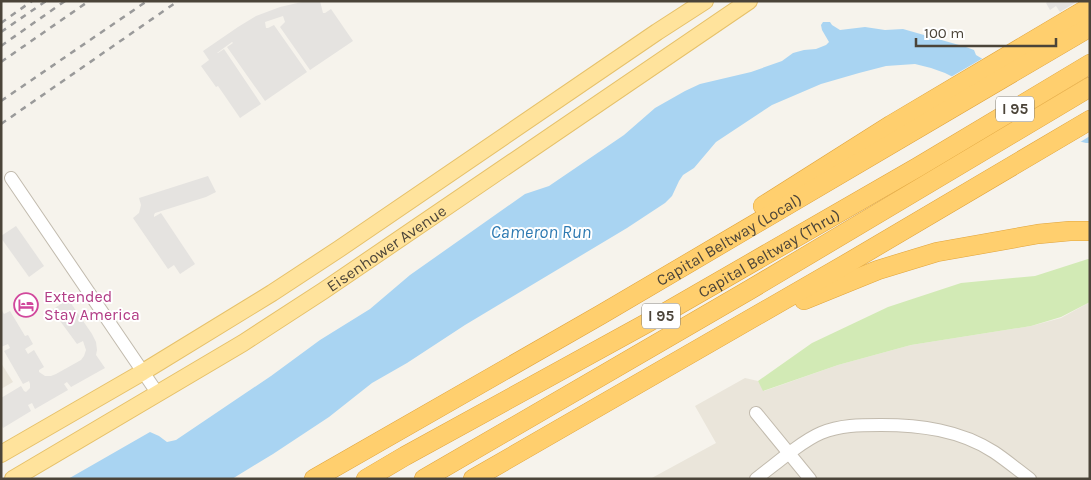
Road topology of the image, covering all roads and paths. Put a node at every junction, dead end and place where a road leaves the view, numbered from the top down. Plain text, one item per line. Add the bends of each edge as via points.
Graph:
1 (706, 1) edge
2 (749, 1) edge
3 (1090, 7) edge
4 (1090, 26) edge
5 (1084, 68) edge
6 (1090, 87) edge
7 (1090, 120) edge
8 (10, 178) dead end
9 (1090, 231) edge
10 (1000, 241) junction
11 (1090, 241) edge
12 (602, 314) junction
13 (720, 337) junction
14 (143, 372) junction
15 (158, 394) junction
16 (756, 413) dead end
17 (789, 453) junction
18 (1, 454) edge
19 (13, 479) edge
20 (314, 479) edge
21 (366, 479) edge
22 (424, 479) edge
23 (473, 479) edge
24 (756, 479) edge
25 (810, 479) edge
26 (1030, 479) edge

1 - 14 main road, Eisenhower Avenue via 313,266
2 - 15 main road, Eisenhower Avenue via 324,291
3 - 12 highway via 785,191
4 - 12 highway, Capital Beltway (Local) / I 95
5 - 21 highway, Capital Beltway (Thru) / I 95 via 647,323
6 - 22 highway, Capital Beltway (Thru) / I 95
7 - 13 highway
8 - 14 street
9 - 10 highway via 1038,234
10 - 11 highway
10 - 13 highway via 937,252 878,270
12 - 20 highway, Capital Beltway (Local) / I 95
13 - 23 highway
14 - 15 street
14 - 18 main road, Eisenhower Avenue
15 - 19 main road, Eisenhower Avenue
16 - 17 street
17 - 24 street
17 - 25 street
17 - 26 street via 813,437 835,428 916,426 975,442

